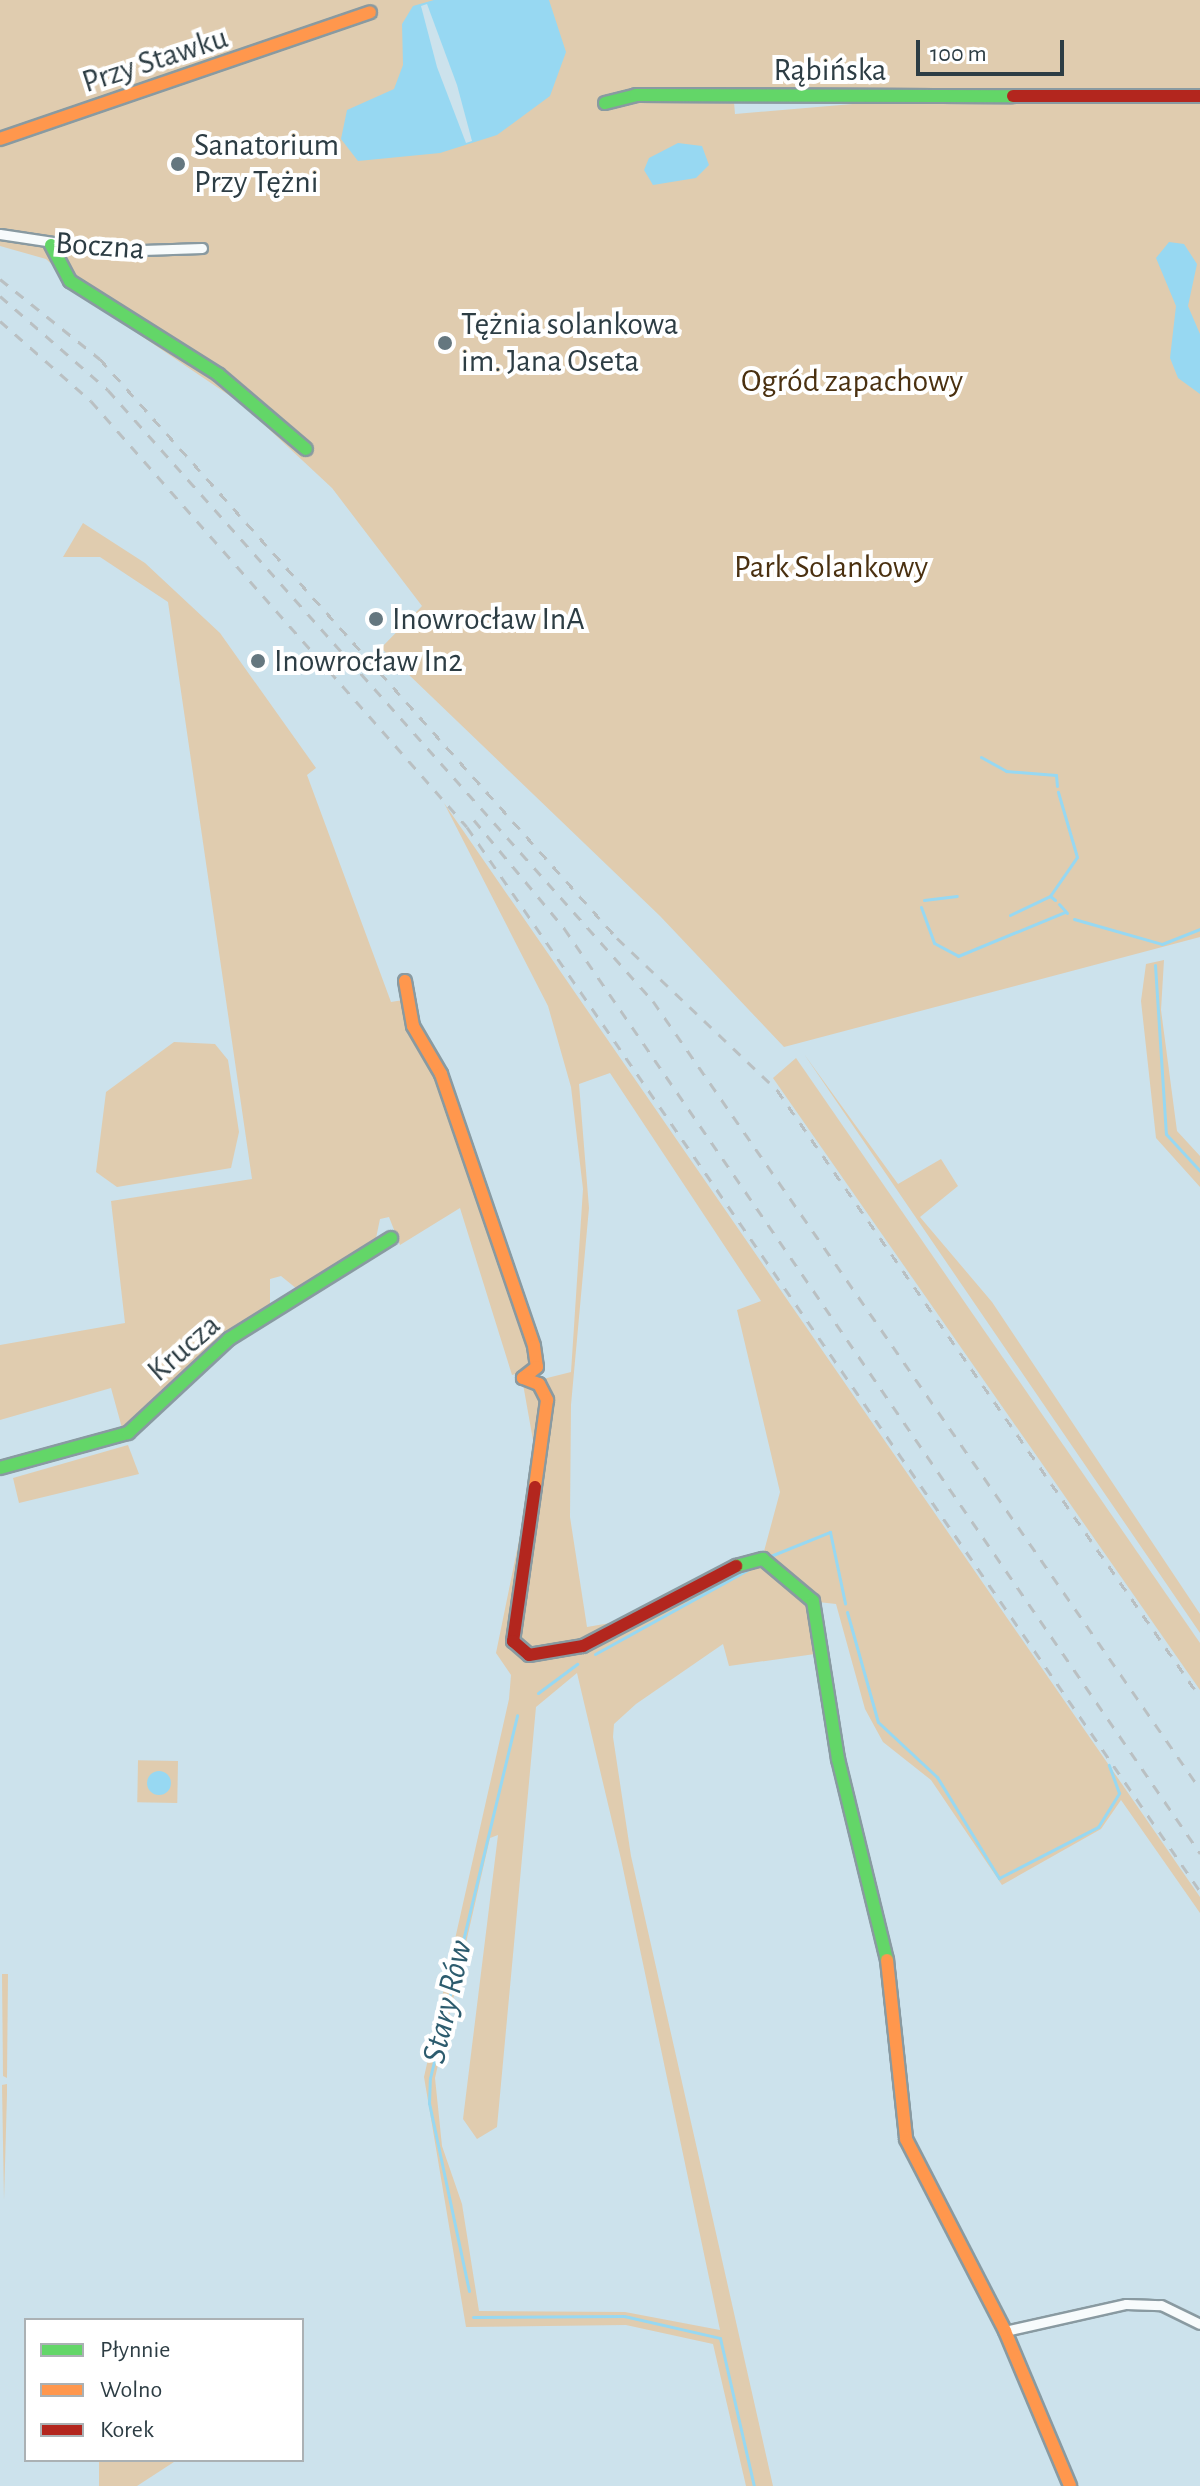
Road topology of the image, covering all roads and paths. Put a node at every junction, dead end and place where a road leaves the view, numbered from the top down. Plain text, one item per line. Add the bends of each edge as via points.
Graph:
1 (370, 12) dead end
2 (1200, 96) edge
3 (605, 103) dead end
4 (0, 139) edge
5 (0, 234) edge
6 (51, 245) junction
7 (202, 248) dead end
8 (306, 449) dead end
9 (405, 981) dead end
10 (391, 1238) dead end
11 (0, 1468) edge
12 (1200, 2324) edge
13 (1005, 2331) junction
14 (1070, 2486) edge

1 - 4 street, Przy Stawku
2 - 3 street, Rąbińska via 636,95
5 - 6 street, Boczna
6 - 7 street, Boczna
6 - 8 street via 70,281 219,375
9 - 13 street via 413,1026 441,1074 534,1346 537,1367 523,1378 539,1384 547,1400 513,1641 529,1655 583,1646 752,1558 763,1559 813,1601 835,1744 889,1969 906,2139
10 - 11 street, Krucza via 229,1339 128,1433
12 - 13 street via 1161,2305 1126,2304
13 - 14 street

